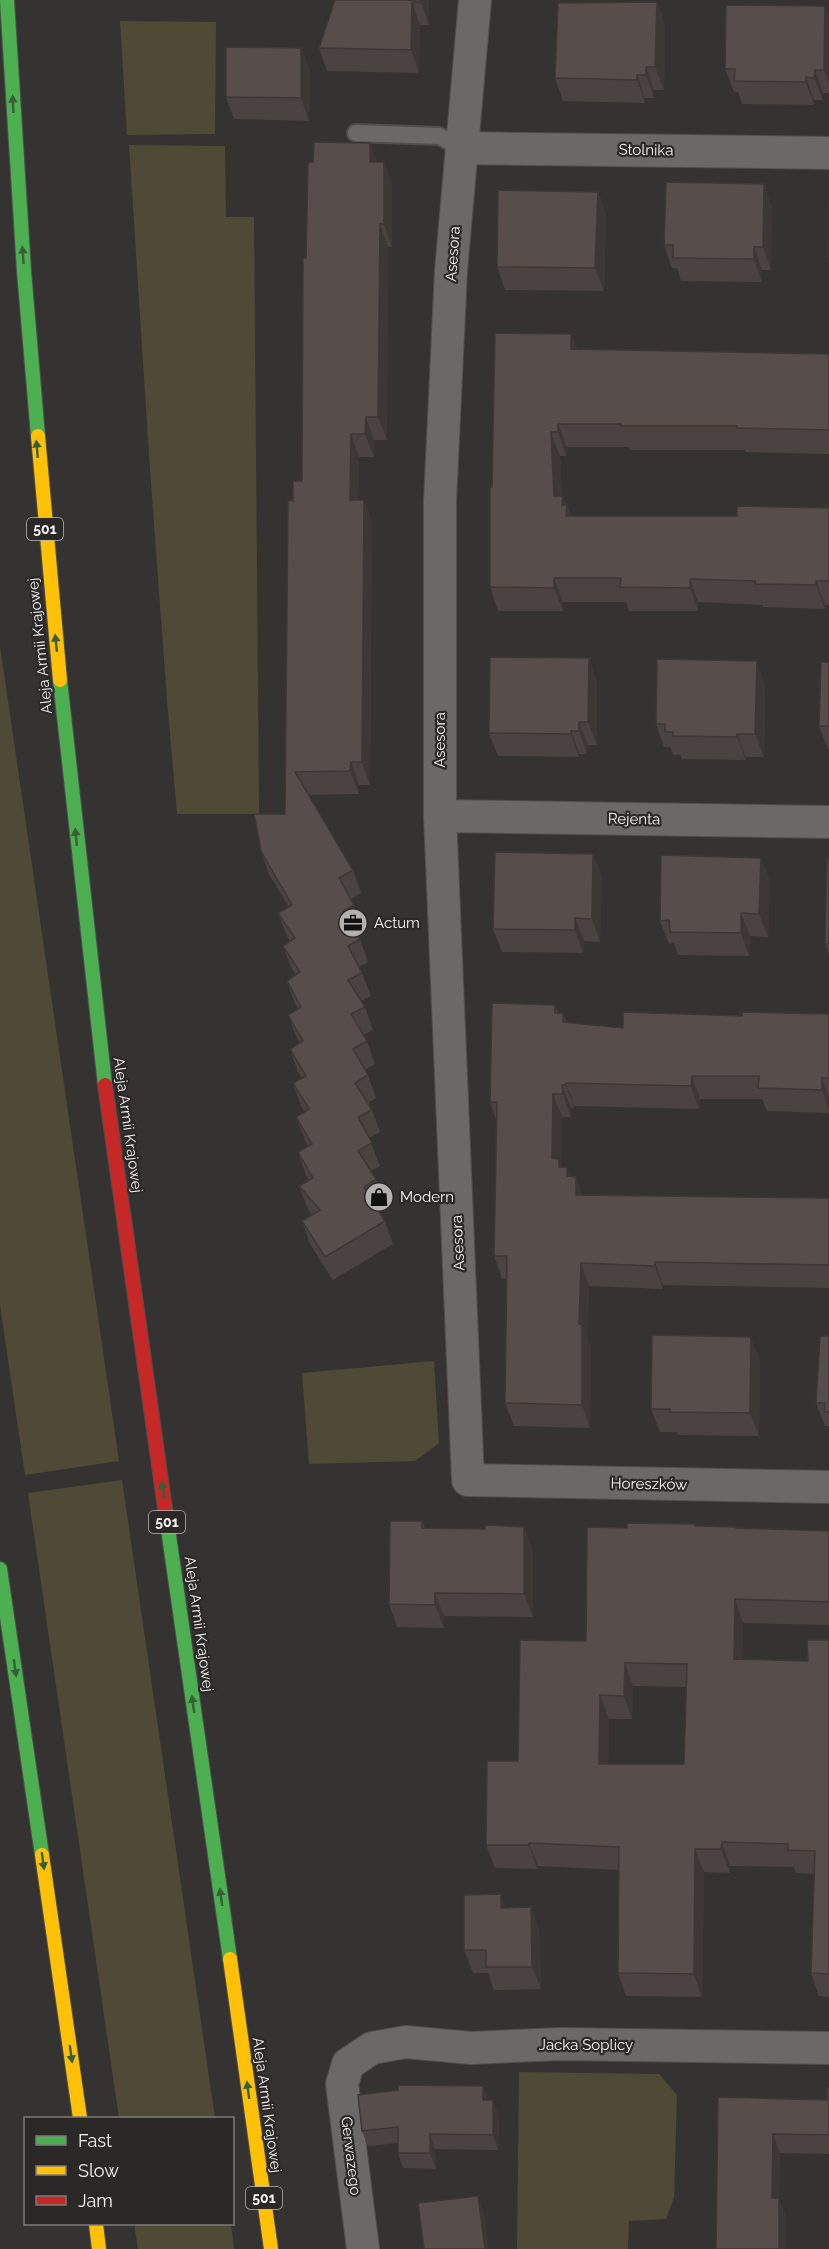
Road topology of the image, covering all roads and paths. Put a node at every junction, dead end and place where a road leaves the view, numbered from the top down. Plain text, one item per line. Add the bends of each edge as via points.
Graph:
1 (8, 0) edge
2 (475, 0) edge
3 (356, 133) dead end
4 (462, 148) junction
5 (829, 153) edge
6 (440, 816) junction
7 (829, 822) edge
8 (468, 1480) joint
9 (829, 1487) edge
10 (0, 1569) edge
11 (829, 2048) edge
12 (348, 2064) joint
13 (80, 2117) edge
14 (96, 2225) edge
15 (99, 2249) edge
16 (271, 2249) edge
17 (363, 2249) edge

16 -> 1 main road, Aleja Armii Krajowej / 501 via 104,1081 82,896 37,450
2 - 4 street, Asesora
3 - 4 lane via 439,136
4 - 5 street, Stolnika
4 - 6 street, Asesora via 451,271 440,501
6 - 7 street, Rejenta
6 - 8 street, Asesora
8 - 9 street, Horeszków
10 -> 13 main road
11 - 12 street, Jacka Soplicy via 561,2044 471,2048 406,2042 372,2048
12 - 17 street, Gerwazego via 342,2084
14 - 15 main road

